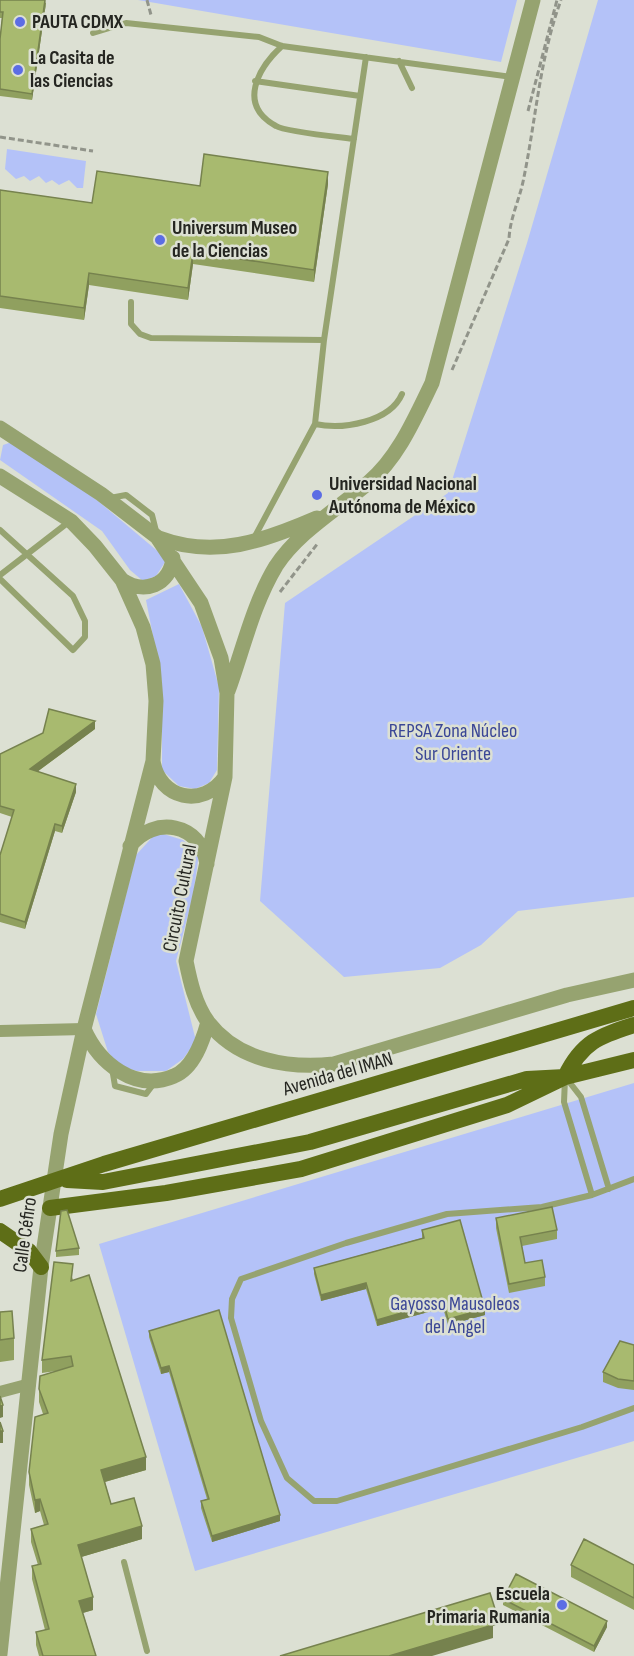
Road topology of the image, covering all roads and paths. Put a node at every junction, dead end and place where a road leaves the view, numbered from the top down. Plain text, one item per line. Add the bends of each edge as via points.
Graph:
1 (147, 0) edge
2 (533, 0) edge
3 (557, 0) edge
4 (152, 26) junction
5 (93, 33) dead end
6 (282, 46) junction
7 (366, 57) junction
8 (399, 62) junction
9 (514, 77) junction
10 (255, 81) junction
11 (412, 88) dead end
12 (360, 96) junction
13 (528, 111) dead end
14 (0, 137) edge
15 (354, 139) junction
16 (93, 151) dead end
17 (131, 302) dead end
18 (324, 340) junction
19 (402, 394) dead end
20 (315, 424) junction
21 (0, 428) edge
22 (8, 440) edge
23 (0, 476) edge
24 (331, 512) junction
25 (71, 520) junction
26 (0, 531) edge
27 (157, 537) junction
28 (253, 540) junction
29 (25, 555) junction
30 (173, 558) junction
31 (0, 577) edge
32 (122, 580) junction
33 (227, 693) junction
34 (153, 761) junction
35 (225, 777) junction
36 (129, 847) junction
37 (208, 867) junction
38 (634, 980) edge
39 (634, 1008) edge
40 (208, 1022) junction
41 (634, 1025) edge
42 (84, 1029) junction
43 (0, 1030) edge
44 (634, 1060) edge
45 (566, 1077) junction
46 (634, 1179) edge
47 (54, 1180) junction
48 (609, 1189) junction
49 (592, 1195) junction
50 (0, 1199) edge
51 (50, 1208) junction
52 (0, 1231) edge
53 (41, 1267) junction
54 (30, 1384) junction
55 (0, 1392) edge
56 (634, 1408) edge
57 (124, 1562) dead end
58 (1, 1636) edge
59 (147, 1651) dead end
60 (0, 1654) edge

1 - 4 path
2 - 9 street
3 - 13 path
4 - 5 lane via 126,23
4 - 6 lane via 259,37
6 - 7 lane
6 - 10 lane via 265,62
7 - 8 lane
7 - 12 lane
8 - 9 lane
8 - 11 lane
9 - 24 street via 432,383 405,438 370,482
10 - 12 lane
10 - 15 lane via 257,106 264,118 278,128
12 - 15 lane
14 - 16 path
15 - 18 lane
17 - 18 lane via 130,324 151,339
18 - 20 lane
19 - 20 lane via 398,405 370,420 330,428
20 - 28 lane
21 - 22 street, Circuito Cultural
22 - 27 street, Circuito Cultural via 107,498
23 - 25 street
24 - 28 street
24 - 33 street via 277,565 259,601
25 - 29 lane
25 - 32 street
26 - 29 lane
27 - 28 street via 182,547 206,549
27 - 30 street, Circuito Cultural
29 - 31 lane
29 - 31 lane via 73,596 85,621 85,637 73,650
30 - 32 street via 170,572 154,586 141,588
30 - 33 street, Circuito Cultural via 201,603 222,658
32 - 34 street via 143,627 153,664
33 - 35 street, Circuito Cultural
34 - 35 street via 163,785 178,795 204,795
34 - 36 street
35 - 37 street, Circuito Cultural
36 - 37 street via 150,829 178,828 199,843
36 - 42 street
37 - 40 street, Circuito Cultural via 186,961 191,986
38 - 40 street, Circuito Cultural via 567,995 361,1058 303,1068 273,1063 244,1051
39 - 47 main road, Avenida del IMAN
40 - 42 street via 202,1044 190,1062 176,1076 156,1081 129,1077 111,1067 92,1046
41 - 45 main road via 587,1044
42 - 43 street
42 - 47 street
44 - 45 main road, Avenida del IMAN
45 - 47 main road, Avenida del IMAN via 527,1078 310,1142 103,1182
45 - 48 lane via 581,1097
45 - 49 lane via 564,1102
45 - 51 main road via 507,1105 301,1169
46 - 48 lane
47 - 50 main road, Avenida del IMAN
47 - 51 street, Calle Céfiro
48 - 49 lane
49 - 56 lane via 542,1207 447,1214 346,1243 241,1279 232,1299 231,1318 261,1421 287,1478 314,1501 337,1501
51 - 53 street, Calle Céfiro
52 - 53 main road via 30,1251
53 - 54 street, Calle Céfiro
54 - 55 street
54 - 58 street, Calle Céfiro
57 - 59 lane
58 - 60 street, Calle Céfiro

